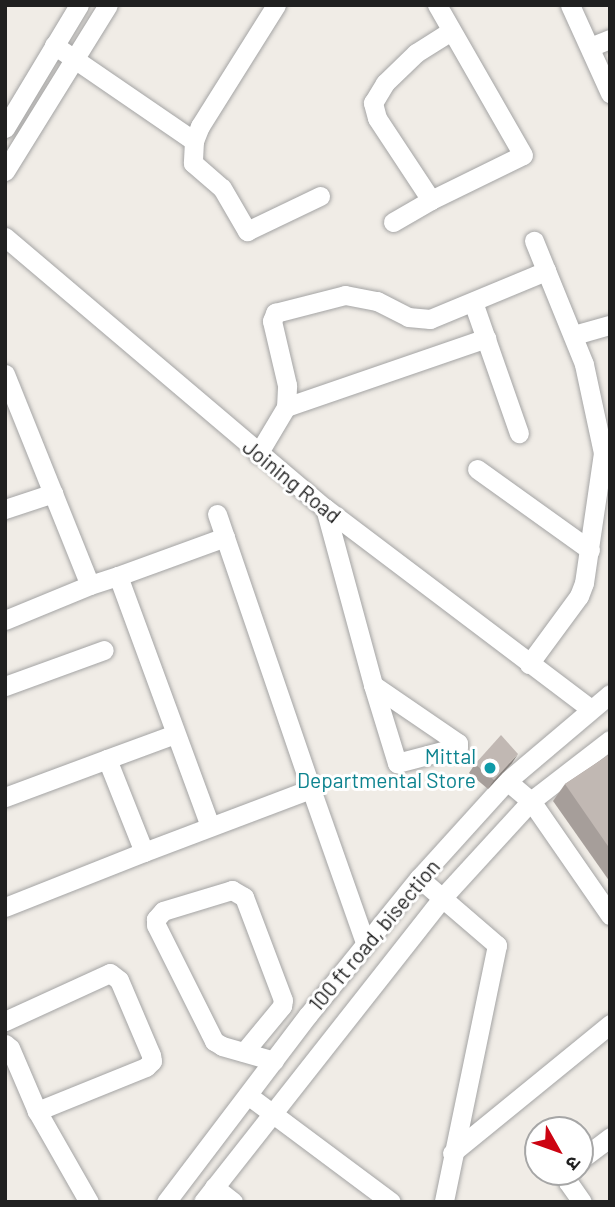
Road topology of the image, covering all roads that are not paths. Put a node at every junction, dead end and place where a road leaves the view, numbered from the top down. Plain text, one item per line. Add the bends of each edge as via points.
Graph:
1 (79, 5) edge
2 (108, 5) edge
3 (276, 5) edge
4 (437, 5) edge
5 (570, 5) edge
6 (451, 31) junction
7 (610, 40) edge
8 (54, 45) junction
9 (590, 47) junction
10 (75, 59) junction
11 (610, 93) edge
12 (5, 128) edge
13 (194, 141) junction
14 (5, 171) edge
15 (320, 196) dead end
16 (431, 200) junction
17 (393, 222) dead end
18 (5, 237) edge
19 (534, 241) dead end
20 (546, 271) junction
21 (473, 302) junction
22 (610, 325) edge
23 (574, 335) junction
24 (486, 338) junction
25 (5, 374) edge
26 (286, 407) junction
27 (10, 412) edge
28 (519, 433) dead end
29 (606, 452) edge
30 (258, 454) junction
31 (477, 469) dead end
32 (53, 493) junction
33 (324, 508) junction
34 (5, 509) edge
35 (217, 514) dead end
36 (225, 537) junction
37 (590, 550) junction
38 (118, 576) junction
39 (90, 585) junction
40 (5, 620) edge
41 (104, 650) dead end
42 (529, 664) junction
43 (373, 685) junction
44 (5, 686) edge
45 (610, 694) edge
46 (592, 709) junction
47 (175, 734) junction
48 (610, 740) edge
49 (107, 759) junction
50 (507, 781) junction
51 (311, 789) junction
52 (5, 797) edge
53 (531, 802) junction
54 (210, 826) junction
55 (144, 852) junction
56 (419, 878) junction
57 (443, 897) junction
58 (5, 907) edge
59 (610, 915) edge
60 (365, 942) junction
61 (5, 1021) edge
62 (610, 1024) edge
63 (5, 1044) edge
64 (244, 1052) junction
65 (274, 1061) junction
66 (249, 1096) junction
67 (37, 1111) junction
68 (273, 1114) junction
69 (610, 1137) edge
70 (594, 1149) edge
71 (452, 1153) junction
72 (571, 1186) edge
73 (209, 1194) edge
74 (449, 1199) edge
75 (89, 1202) edge
76 (166, 1202) edge
77 (233, 1202) edge
78 (391, 1202) edge
79 (582, 1202) edge

1 - 8 street
2 - 10 street
3 - 13 street
4 - 6 street
5 - 9 street
6 - 16 street via 416,53 385,83 373,103 377,118
6 - 16 street via 524,152 522,157
7 - 9 street
8 - 10 street
8 - 12 street
9 - 11 street
10 - 13 street
10 - 14 street
13 - 15 street via 193,163 222,188 247,231
16 - 17 street
18 - 30 street, Joining Road
19 - 20 street
20 - 21 street
20 - 23 street
21 - 24 street
21 - 26 street via 421,320 377,300 345,295 279,310 272,321 286,385
22 - 23 street
23 - 29 street
24 - 26 street
24 - 28 street
25 - 27 street
26 - 30 street
27 - 32 street
29 - 37 street
30 - 33 street, Joining Road
31 - 37 street
32 - 34 street
32 - 39 street
33 - 42 street, Joining Road
33 - 43 street
35 - 36 street
36 - 38 street
36 - 51 street
37 - 42 street via 579,596
38 - 39 street
38 - 47 street
39 - 40 street
41 - 44 street
42 - 46 street, Joining Road
43 - 43 street via 458,743 458,747 398,764
45 - 46 street, 100 ft road, bisection
46 - 50 street, 100 ft road, bisection
47 - 49 street
47 - 54 street
48 - 53 street, 100 ft road, bisection
49 - 52 street
49 - 55 street
50 - 53 street
50 - 56 street, 100 ft road, bisection
51 - 54 street
51 - 60 street
53 - 57 street, 100 ft road, bisection
53 - 59 street
54 - 55 street
55 - 58 street
56 - 57 street
56 - 60 street, 100 ft road, bisection
57 - 68 street, 100 ft road, bisection
57 - 71 street via 497,945
60 - 65 street, 100 ft road, bisection
61 - 67 street via 110,973 119,980 151,1055 146,1067
62 - 71 street
63 - 67 street
64 - 64 street via 222,1046 208,1034 156,925 163,911 232,890 244,897 283,1000
64 - 65 street
65 - 66 street, 100 ft road, bisection
66 - 68 street
66 - 76 street, 100 ft road, bisection
67 - 75 street
68 - 73 street, 100 ft road, bisection
68 - 78 street
69 - 70 street
71 - 74 street
72 - 79 street
73 - 77 street

